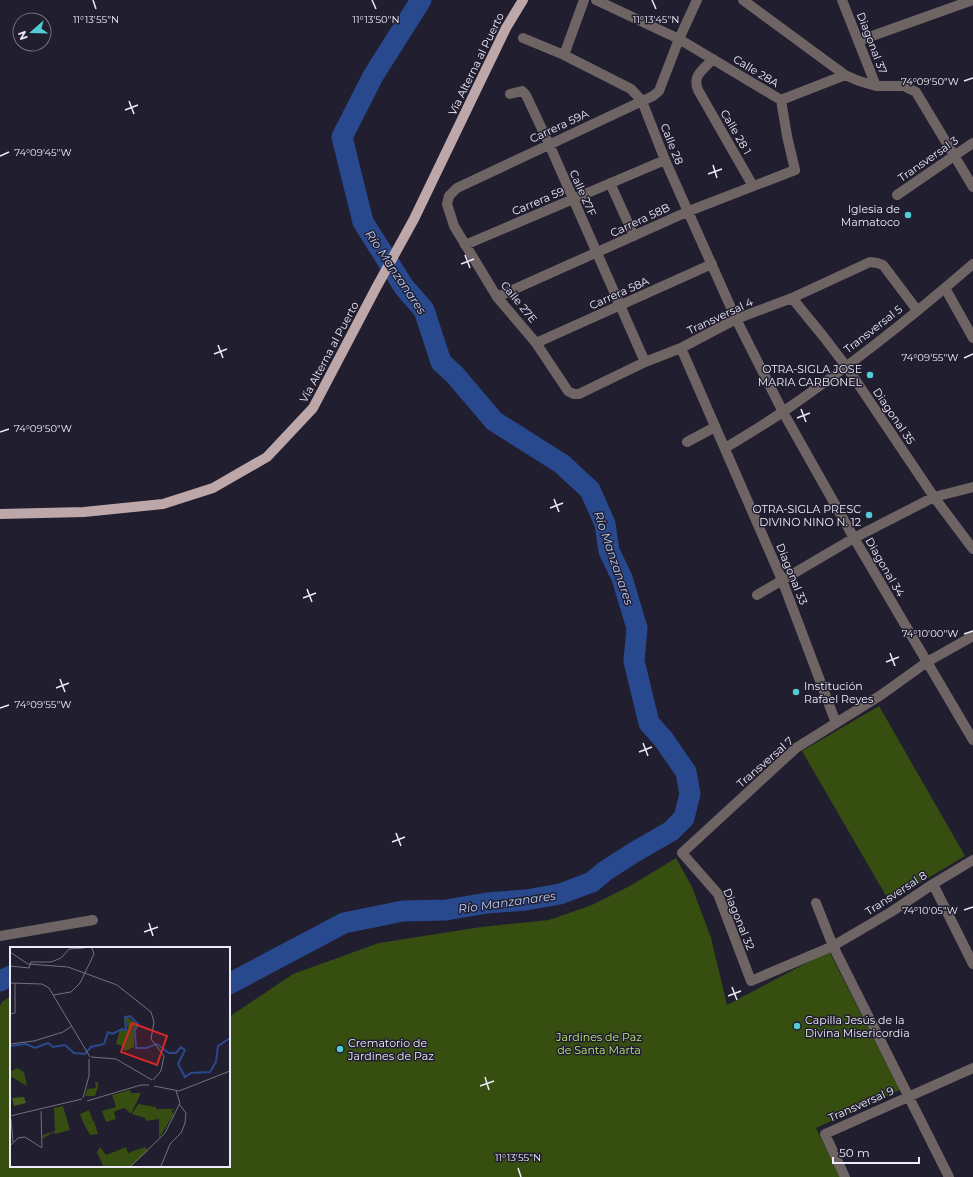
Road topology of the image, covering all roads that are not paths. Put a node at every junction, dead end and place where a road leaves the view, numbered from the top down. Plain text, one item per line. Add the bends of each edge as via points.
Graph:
1 (523, 0) edge
2 (584, 0) edge
3 (596, 0) edge
4 (697, 0) edge
5 (743, 0) edge
6 (842, 0) edge
7 (973, 0) edge
8 (523, 38) dead end
9 (679, 39) junction
10 (858, 41) junction
11 (564, 55) junction
12 (713, 59) junction
13 (845, 75) junction
14 (876, 86) junction
15 (510, 94) dead end
16 (642, 100) junction
17 (781, 100) junction
18 (973, 143) edge
19 (549, 144) junction
20 (954, 154) junction
21 (665, 160) junction
22 (795, 170) joint
23 (610, 183) junction
24 (753, 186) junction
25 (973, 187) edge
26 (897, 195) dead end
27 (572, 199) junction
28 (688, 211) junction
29 (454, 226) joint
30 (634, 236) junction
31 (465, 245) junction
32 (597, 253) junction
33 (712, 264) junction
34 (973, 264) edge
35 (945, 288) junction
36 (497, 297) junction
37 (792, 298) junction
38 (620, 306) junction
39 (917, 310) junction
40 (736, 319) junction
41 (973, 338) edge
42 (536, 343) junction
43 (681, 348) junction
44 (645, 362) junction
45 (846, 366) junction
46 (568, 391) joint
47 (783, 412) junction
48 (715, 427) junction
49 (687, 442) dead end
50 (725, 448) junction
51 (973, 487) edge
52 (934, 497) junction
53 (0, 514) edge
54 (854, 538) junction
55 (973, 549) edge
56 (782, 580) junction
57 (757, 595) dead end
58 (973, 636) edge
59 (927, 662) junction
60 (836, 723) junction
61 (973, 740) edge
62 (682, 853) joint
63 (973, 860) edge
64 (933, 884) junction
65 (816, 903) dead end
66 (93, 920) dead end
67 (0, 936) edge
68 (833, 946) junction
69 (973, 964) edge
70 (751, 981) joint
71 (973, 1068) edge
72 (908, 1096) junction
73 (845, 1177) edge
74 (949, 1177) edge

1 - 53 main road, Vía Alterna al Puerto via 506,28 414,219 313,408 267,457 214,488 162,504 84,512
2 - 11 street
3 - 9 street, Calle 28A
4 - 9 street
5 - 13 street
6 - 10 street, Diagonal 37
7 - 10 street
8 - 11 street, Calle 28
9 - 12 street, Calle 28A
9 - 16 street, Carrera 59A via 659,90 653,96
10 - 14 street, Diagonal 37
11 - 16 street, Calle 28 via 631,89
12 - 17 street, Calle 28A
12 - 24 street, Calle 28 1 via 696,78 695,83
13 - 14 street
13 - 17 street
14 - 20 street, Diagonal 37 via 904,86 916,92
15 - 19 street, Calle 27F via 524,92
16 - 19 street, Carrera 59A
16 - 21 street, Calle 28
17 - 22 street, Calle 28A
18 - 20 street, Transversal 3
19 - 27 street, Calle 27F
19 - 29 street, Carrera 59A via 457,188 449,196 447,204
20 - 25 street, Diagonal 37
20 - 26 street, Transversal 3
21 - 23 street, Carrera 59
21 - 28 street, Calle 28
22 - 24 street, Carrera 58B
23 - 27 street, Carrera 59
23 - 30 street
24 - 28 street, Carrera 58B
27 - 31 street, Carrera 59
27 - 32 street, Calle 27F
28 - 30 street, Carrera 58B
28 - 33 street, Calle 28
29 - 31 street, Calle 27E
30 - 32 street, Carrera 58B
31 - 36 street, Calle 27E
32 - 36 street, Carrera 58B
32 - 38 street, Calle 27F
33 - 38 street, Carrera 58A
33 - 40 street, Calle 28
34 - 35 street, Transversal 5
35 - 39 street, Transversal 5
35 - 41 street
36 - 42 street, Calle 27E
37 - 39 street, Transversal 4 via 870,262 883,265
37 - 40 street, Transversal 4
37 - 45 street, Diagonal 35
38 - 42 street, Carrera 58A
38 - 44 street, Calle 27F
39 - 45 street, Transversal 5
40 - 43 street, Transversal 4
40 - 47 street, Diagonal 34
42 - 46 street, Calle 27E
43 - 44 street, Transversal 4
43 - 48 street, Diagonal 33
44 - 46 street, Transversal 4 via 579,394
45 - 47 street, Transversal 5
45 - 52 street, Diagonal 35
47 - 50 street, Transversal 5
47 - 54 street, Diagonal 34
48 - 49 street
48 - 50 street, Diagonal 33
50 - 56 street, Diagonal 33
51 - 52 street
52 - 54 street
52 - 55 street, Diagonal 35
54 - 56 street
54 - 59 street, Diagonal 34
56 - 57 street
56 - 60 street, Diagonal 33
58 - 59 street, Transversal 7
59 - 60 street, Transversal 7
59 - 61 street, Diagonal 34
60 - 62 street, Transversal 7 via 796,748
62 - 70 street, Diagonal 32 via 718,894
63 - 64 street, Transversal 8
64 - 68 street, Transversal 8
64 - 69 street
65 - 68 street
66 - 67 street
68 - 70 street, Transversal 8
68 - 72 street, Transversal 9
71 - 72 street, Transversal 9
72 - 73 street, Transversal 9 via 825,1134
72 - 74 street

